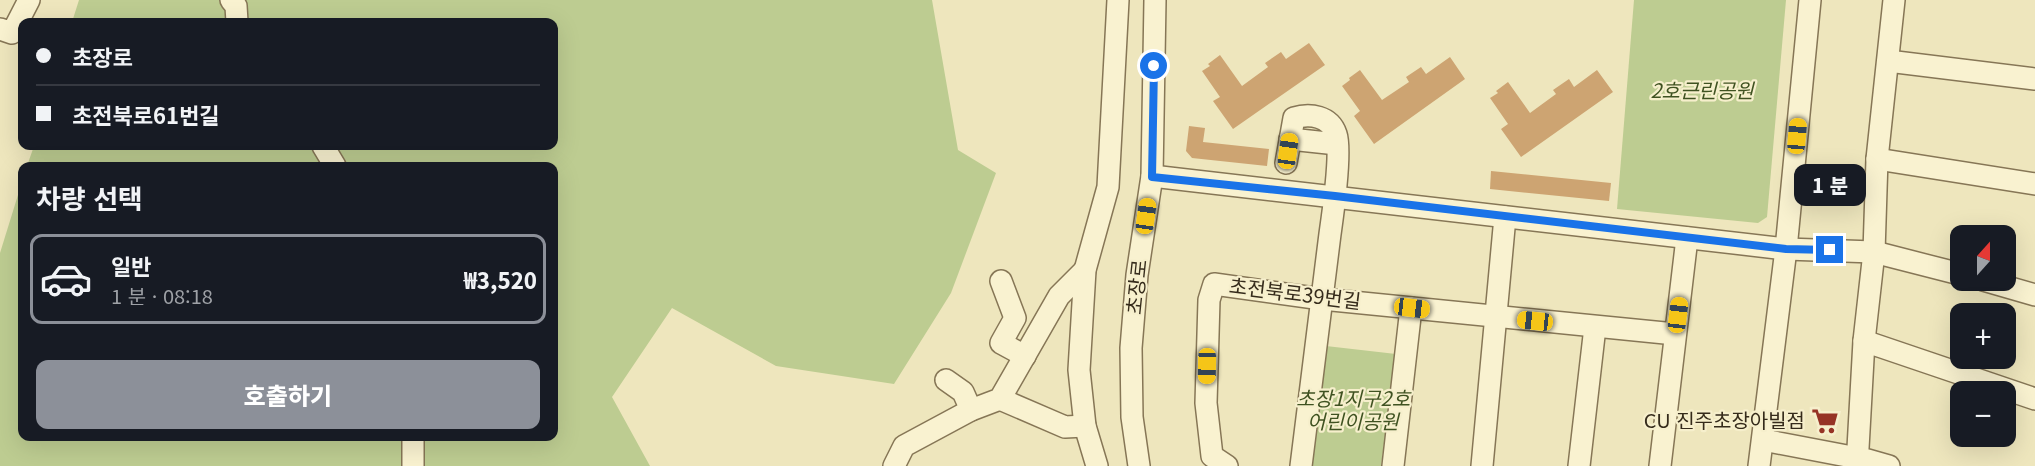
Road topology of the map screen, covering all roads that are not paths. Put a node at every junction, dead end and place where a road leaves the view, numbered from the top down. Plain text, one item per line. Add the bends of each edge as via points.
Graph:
1 (29, 0) edge
2 (231, 0) edge
3 (1118, 0) edge
4 (1155, 0) edge
5 (1810, 0) edge
6 (1894, 0) edge
7 (20, 18) edge
8 (237, 18) edge
9 (18, 21) edge
10 (0, 29) edge
11 (1888, 61) junction
12 (2035, 79) edge
13 (1877, 159) junction
14 (1286, 163) dead end
15 (1152, 177) junction
16 (2035, 184) edge
17 (1335, 196) junction
18 (1505, 217) junction
19 (1687, 238) junction
20 (1786, 249) junction
21 (1874, 252) junction
22 (1085, 270) junction
23 (1950, 271) edge
24 (1001, 281) dead end
25 (2016, 290) edge
26 (2035, 295) edge
27 (1322, 299) junction
28 (1412, 308) junction
29 (1495, 317) junction
30 (1595, 327) junction
31 (1675, 334) junction
32 (1864, 341) junction
33 (1025, 356) junction
34 (946, 380) dead end
35 (1000, 399) junction
36 (2035, 399) edge
37 (971, 410) junction
38 (1085, 426) junction
39 (1763, 440) junction
40 (413, 441) edge
41 (1858, 462) edge
42 (413, 466) edge
43 (894, 466) edge
44 (1097, 466) edge
45 (1139, 466) edge
46 (1227, 466) edge
47 (1301, 466) edge
48 (1393, 466) edge
49 (1482, 466) edge
50 (1579, 466) edge
51 (1660, 466) edge
52 (1759, 466) edge
53 (1889, 466) edge

1 - 7 street
2 - 8 street
3 - 22 street via 1108,187
4 - 15 street, 초장로
5 - 20 street
6 - 11 street
9 - 10 street via 12,33
11 - 12 street
11 - 13 street
13 - 16 street
13 - 21 street
14 - 17 street via 1294,118 1322,118 1336,134
15 - 17 street
15 - 45 street, 초장로 via 1131,348 1132,417
17 - 18 street
17 - 27 street
18 - 19 street
18 - 29 street
19 - 20 street
19 - 31 street
20 - 21 street
20 - 39 street
21 - 23 street
21 - 32 street
22 - 33 street via 1059,296
22 - 38 street via 1079,370
24 - 33 street via 1015,318 1001,344
25 - 26 street
27 - 28 street, 초전북로39번길
27 - 46 street, 초전북로39번길 via 1214,284 1209,300 1206,403 1212,456
27 - 47 street
28 - 29 street, 초전북로39번길
28 - 48 street
29 - 30 street, 초전북로39번길
29 - 49 street
30 - 31 street, 초전북로39번길
30 - 50 street
31 - 51 street
32 - 36 street
32 - 41 street
33 - 35 street
34 - 37 street via 963,392
35 - 37 street
35 - 38 street via 1065,427
37 - 43 street via 904,446
38 - 44 street
39 - 41 street
39 - 52 street
40 - 42 street
41 - 53 street

